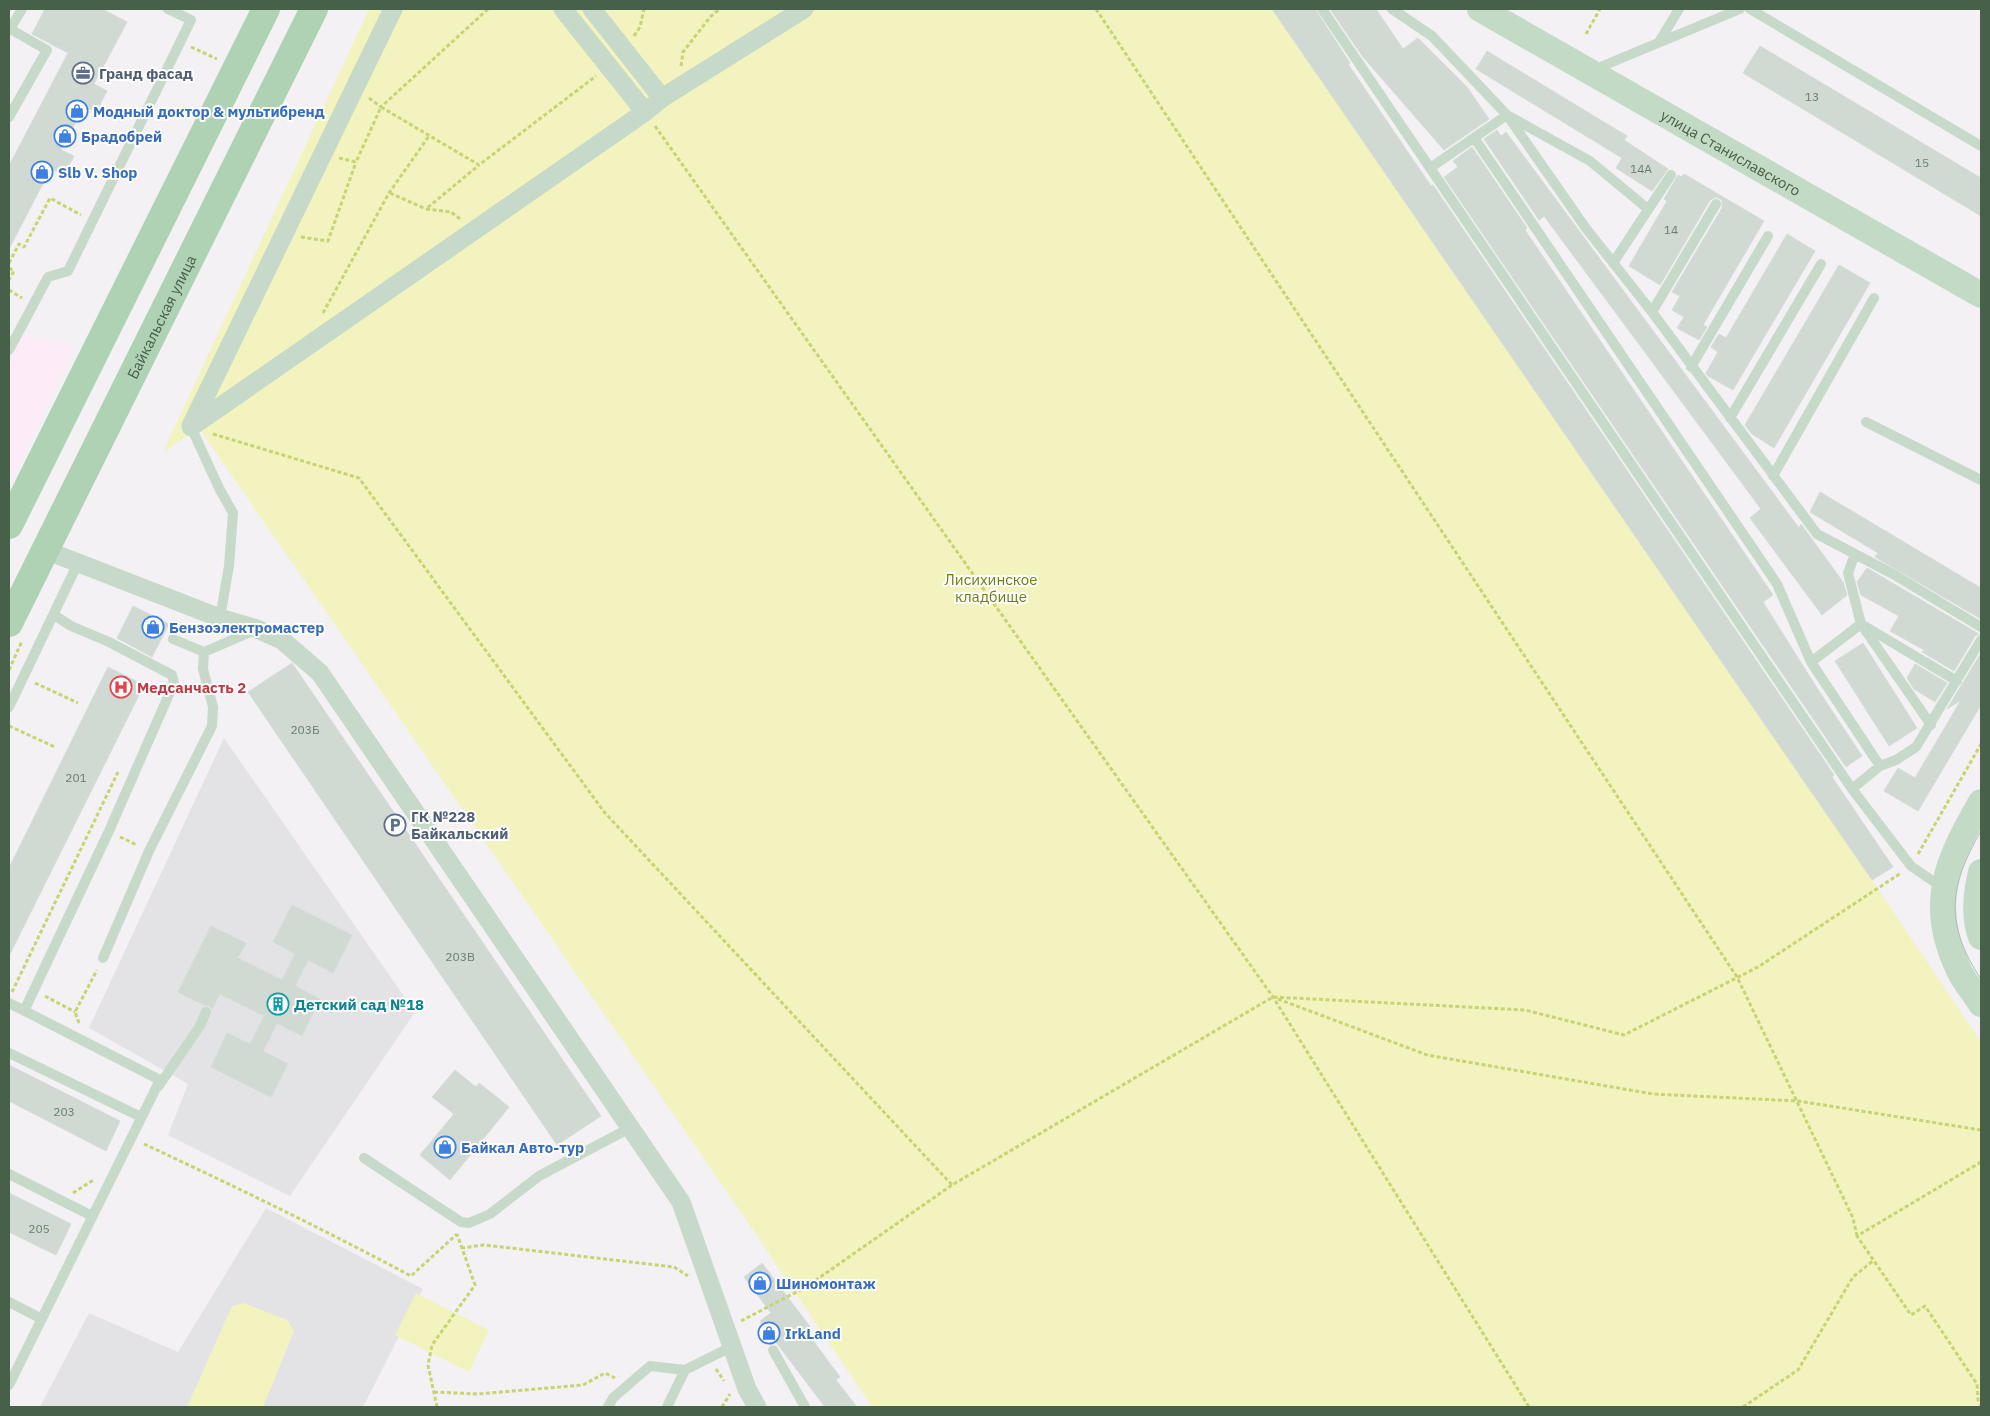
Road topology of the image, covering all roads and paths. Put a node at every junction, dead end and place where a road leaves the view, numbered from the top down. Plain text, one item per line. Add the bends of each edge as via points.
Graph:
1 (22, 9) edge
2 (168, 9) edge
3 (266, 9) edge
4 (314, 9) edge
5 (393, 9) edge
6 (488, 9) edge
7 (563, 9) edge
8 (592, 9) edge
9 (644, 9) edge
10 (720, 9) edge
11 (804, 9) edge
12 (1096, 9) edge
13 (1322, 9) edge
14 (1392, 9) edge
15 (1480, 9) edge
16 (1600, 9) edge
17 (1679, 9) edge
18 (1740, 9) edge
19 (1750, 9) edge
20 (1586, 34) dead end
21 (180, 42) junction
22 (1659, 42) junction
23 (624, 49) junction
24 (220, 60) dead end
25 (609, 66) junction
26 (1590, 72) junction
27 (355, 88) junction
28 (670, 93) junction
29 (381, 107) junction
30 (645, 112) junction
31 (1507, 115) junction
32 (9, 117) edge
33 (429, 136) junction
34 (1475, 139) junction
35 (1981, 146) edge
36 (323, 155) junction
37 (356, 162) junction
38 (479, 166) junction
39 (1430, 168) junction
40 (1671, 175) dead end
41 (389, 193) junction
42 (1716, 204) dead end
43 (426, 209) junction
44 (1648, 209) junction
45 (93, 221) junction
46 (475, 230) junction
47 (284, 234) junction
48 (1768, 236) dead end
49 (10, 257) edge
50 (9, 263) edge
51 (1613, 263) junction
52 (1821, 264) dead end
53 (9, 268) edge
54 (9, 280) edge
55 (1981, 296) edge
56 (1874, 298) dead end
57 (1652, 312) junction
58 (322, 315) dead end
59 (9, 350) edge
60 (1691, 367) junction
61 (1730, 418) junction
62 (1866, 422) dead end
63 (191, 427) junction
64 (1774, 476) junction
65 (1981, 480) edge
66 (9, 526) edge
67 (45, 550) junction
68 (1855, 554) junction
69 (78, 564) junction
70 (54, 615) junction
71 (220, 618) junction
72 (9, 623) edge
73 (1862, 624) junction
74 (1981, 627) edge
75 (257, 629) junction
76 (173, 639) dead end
77 (1981, 640) edge
78 (204, 652) junction
79 (1812, 662) junction
80 (23, 677) junction
81 (1957, 681) junction
82 (78, 703) dead end
83 (9, 706) edge
84 (1931, 725) junction
85 (9, 726) edge
86 (1981, 744) edge
87 (55, 747) dead end
88 (121, 765) dead end
89 (1880, 766) junction
90 (1852, 789) junction
91 (1981, 802) edge
92 (109, 831) junction
93 (149, 850) junction
94 (1911, 866) junction
95 (1981, 872) edge
96 (1944, 888) junction
97 (1981, 937) edge
98 (103, 958) joint
99 (1737, 977) junction
100 (17, 982) dead end
101 (1273, 998) junction
102 (9, 1003) edge
103 (1981, 1004) edge
104 (24, 1010) junction
105 (206, 1012) dead end
106 (86, 1043) junction
107 (9, 1053) edge
108 (154, 1092) junction
109 (1798, 1101) junction
110 (141, 1118) junction
111 (630, 1128) junction
112 (1981, 1130) edge
113 (131, 1138) junction
114 (364, 1158) dead end
115 (1981, 1162) edge
116 (9, 1174) edge
117 (111, 1177) junction
118 (952, 1185) junction
119 (60, 1200) junction
120 (92, 1216) junction
121 (468, 1223) junction
122 (456, 1234) junction
123 (1858, 1236) junction
124 (462, 1248) junction
125 (1874, 1260) junction
126 (712, 1291) junction
127 (9, 1302) edge
128 (42, 1320) junction
129 (728, 1338) junction
130 (772, 1350) dead end
131 (709, 1358) junction
132 (685, 1370) junction
133 (629, 1384) junction
134 (9, 1385) edge
135 (727, 1385) dead end
136 (434, 1392) junction
137 (731, 1392) dead end
138 (1981, 1405) edge
139 (437, 1407) edge
140 (608, 1407) edge
141 (667, 1407) edge
142 (722, 1407) edge
143 (757, 1407) edge
144 (804, 1407) edge
145 (1529, 1407) edge
146 (1744, 1407) edge

1 - 32 lane via 10,29 47,50
2 - 21 lane via 191,20
3 - 66 main road
4 - 67 main road, Байкальская улица
5 - 27 street
6 - 29 path
7 - 25 street
8 - 23 street
9 - 23 path via 640,27
10 - 28 path via 682,52
11 - 28 street
12 - 99 path
13 - 39 lane
14 - 31 lane via 1432,36
15 - 26 main road, улица Станиславского
16 - 20 path
17 - 22 lane
18 - 22 lane
19 - 35 lane
21 - 24 path
21 - 45 lane
22 - 26 lane
23 - 28 street
25 - 30 street
25 - 38 path
26 - 55 main road, улица Станиславского
27 - 29 path
27 - 36 street
28 - 30 street
29 - 33 path
29 - 37 path
30 - 46 street
30 - 101 path
31 - 34 lane
31 - 44 lane via 1590,160
31 - 51 lane
33 - 38 path
33 - 41 path
34 - 39 lane
34 - 79 lane via 1777,584
36 - 37 path
36 - 47 street
37 - 47 path via 328,241
38 - 43 path
39 - 90 lane
40 - 44 lane
41 - 43 path
41 - 58 path
42 - 57 lane
43 - 46 path via 451,212
44 - 51 lane
45 - 49 path via 50,198 24,247 19,244
45 - 59 lane via 68,271 48,277
46 - 63 street
47 - 63 street
48 - 60 lane
49 - 50 path
51 - 57 lane
52 - 61 lane
53 - 54 path via 14,271
56 - 64 lane
57 - 60 lane
60 - 61 lane
61 - 64 lane
62 - 65 lane
63 - 71 lane via 233,513 229,566
63 - 118 path via 358,478 605,813
64 - 68 lane via 1817,534
67 - 69 street
67 - 72 main road, Байкальская улица
68 - 73 lane via 1848,573
68 - 74 lane
69 - 70 lane
69 - 71 street
70 - 80 lane
70 - 92 lane via 172,675 174,683
71 - 75 street
73 - 79 lane
73 - 81 lane
73 - 84 lane
75 - 78 lane
75 - 111 street via 282,640 320,673
76 - 78 lane
77 - 81 lane
78 - 93 lane via 203,668 213,707 212,726
79 - 89 lane
80 - 82 path
80 - 83 lane
81 - 84 lane
84 - 89 lane via 1916,747
85 - 87 path
86 - 94 path
88 - 100 path
89 - 90 lane
90 - 94 lane
91 - 96 main road via 1950,862
92 - 93 path
92 - 104 lane
93 - 98 lane
94 - 96 lane
94 - 99 path
95 - 97 main road via 1976,915
96 - 103 main road via 1942,916 1948,942 1958,970
98 - 106 path via 75,1012
99 - 101 path via 1624,1035 1526,1010
99 - 109 path
101 - 109 path via 1426,1054 1653,1094
101 - 118 path
101 - 145 path
102 - 104 lane
104 - 106 lane
105 - 108 lane via 200,1026
106 - 108 lane via 160,1080
107 - 110 lane
108 - 110 lane
109 - 112 path
109 - 123 path via 1853,1218
110 - 113 lane
111 - 121 lane via 539,1176 490,1214
111 - 126 street via 681,1202
113 - 117 lane
113 - 122 path via 288,1212 411,1276
114 - 121 lane via 461,1222
115 - 123 path
116 - 119 lane
117 - 119 path via 104,1174
117 - 120 lane
118 - 129 path
119 - 120 lane
120 - 128 lane
121 - 122 path
122 - 124 path
123 - 125 path
124 - 126 path via 484,1245 674,1267
124 - 136 path via 475,1285 432,1345 428,1364
125 - 138 path via 1911,1314 1925,1306 1977,1384
125 - 146 path via 1853,1277 1798,1370
126 - 129 street
127 - 128 lane
128 - 134 lane
129 - 131 lane
129 - 143 street
130 - 144 lane
131 - 132 lane
131 - 135 path
132 - 133 lane via 650,1366
132 - 141 lane
133 - 136 path via 605,1373 583,1385 478,1394
133 - 140 lane
136 - 139 path
137 - 142 path

